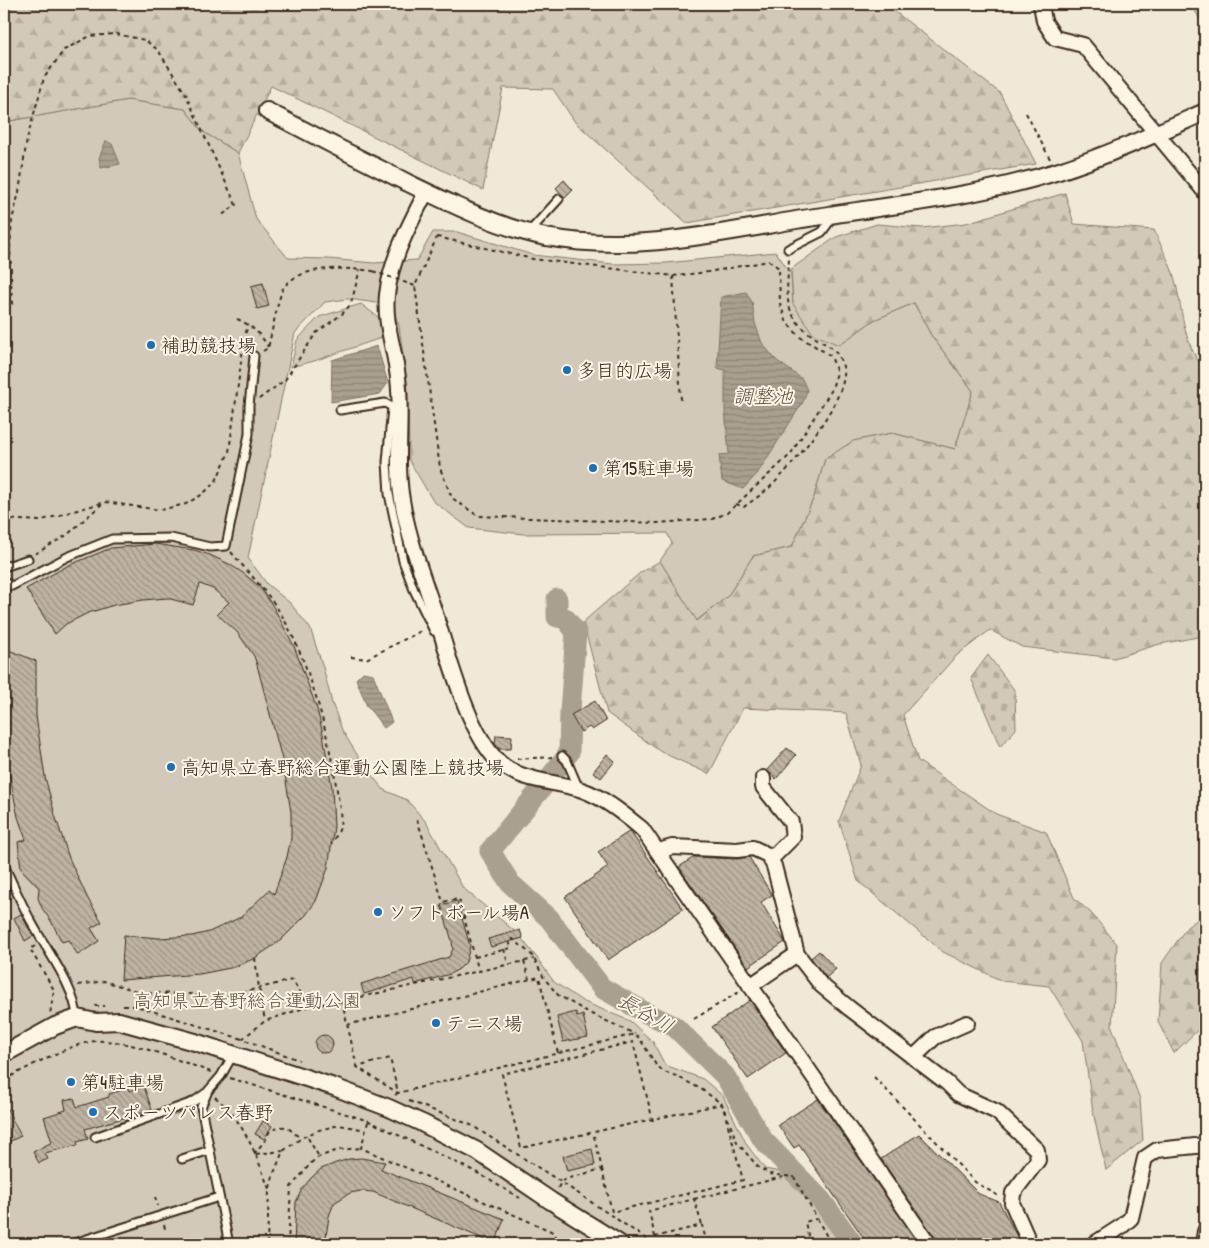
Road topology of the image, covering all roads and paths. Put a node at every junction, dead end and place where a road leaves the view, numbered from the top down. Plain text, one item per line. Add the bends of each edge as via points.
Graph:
1 (1041, 4) edge
2 (268, 112) dead end
3 (1205, 112) edge
4 (1026, 113) dead end
5 (1157, 133) junction
6 (1057, 172) junction
7 (426, 192) junction
8 (1205, 192) edge
9 (559, 199) dead end
10 (826, 215) junction
11 (221, 216) dead end
12 (529, 232) junction
13 (788, 248) joint
14 (360, 269) junction
15 (673, 276) junction
16 (415, 286) junction
17 (4, 306) edge
18 (237, 319) dead end
19 (248, 324) junction
20 (268, 348) junction
21 (254, 356) joint
22 (681, 400) dead end
23 (249, 406) junction
24 (340, 410) dead end
25 (105, 502) junction
26 (736, 504) junction
27 (4, 519) edge
28 (226, 546) junction
29 (28, 558) joint
30 (4, 567) edge
31 (4, 582) edge
32 (432, 625) junction
33 (351, 657) dead end
34 (454, 672) junction
35 (562, 756) joint
36 (497, 760) junction
37 (763, 778) dead end
38 (580, 789) junction
39 (417, 819) dead end
40 (331, 844) dead end
41 (659, 851) junction
42 (771, 859) junction
43 (4, 865) edge
44 (42, 941) junction
45 (504, 949) junction
46 (797, 954) junction
47 (475, 957) junction
48 (255, 958) dead end
49 (534, 959) junction
50 (524, 961) junction
51 (508, 965) junction
52 (479, 972) junction
53 (529, 979) junction
54 (68, 986) junction
55 (750, 986) junction
56 (258, 988) junction
57 (342, 1001) junction
58 (310, 1006) junction
59 (50, 1014) dead end
60 (77, 1018) junction
61 (694, 1019) dead end
62 (265, 1021) junction
63 (347, 1024) junction
64 (967, 1024) dead end
65 (635, 1034) junction
66 (558, 1053) dead end
67 (4, 1054) edge
68 (234, 1055) junction
69 (914, 1057) junction
70 (357, 1067) junction
71 (221, 1076) junction
72 (874, 1077) dead end
73 (4, 1080) edge
74 (208, 1091) junction
75 (398, 1093) junction
76 (722, 1104) junction
77 (389, 1108) junction
78 (368, 1121) junction
79 (653, 1121) junction
80 (366, 1130) junction
81 (593, 1132) junction
82 (95, 1137) dead end
83 (308, 1138) dead end
84 (301, 1139) junction
85 (1205, 1145) edge
86 (361, 1148) junction
87 (210, 1150) junction
88 (284, 1151) junction
89 (254, 1154) junction
90 (319, 1157) junction
91 (182, 1159) dead end
92 (602, 1169) junction
93 (789, 1176) junction
94 (269, 1191) junction
95 (219, 1197) junction
96 (694, 1199) junction
97 (524, 1201) dead end
98 (551, 1201) junction
99 (1012, 1203) junction
100 (816, 1219) junction
101 (702, 1225) junction
102 (1205, 1231) edge
103 (655, 1237) junction
104 (830, 1243) edge
105 (71, 1244) edge
106 (229, 1244) edge
107 (267, 1244) edge
108 (288, 1244) edge
109 (563, 1244) edge
110 (620, 1244) edge
111 (650, 1244) edge
112 (707, 1244) edge
113 (810, 1244) edge
114 (817, 1244) edge
115 (928, 1244) edge
116 (1030, 1244) edge
117 (1094, 1244) edge
118 (1203, 1244) edge

1 - 5 street via 1044,21 1056,38 1083,45
2 - 7 street
3 - 5 street
4 - 6 path
5 - 6 street
5 - 8 street
6 - 10 street via 918,202
7 - 12 street via 485,218
7 - 34 street via 393,266 387,296 388,319 398,376 402,500 418,562
9 - 12 lane
10 - 12 street via 688,239 625,243 582,243
10 - 13 lane via 828,224 822,232
11 - 17 path via 236,205 184,93 158,50 145,40 116,34 90,36 64,50 44,78 27,139 12,220 12,304
13 - 26 path via 786,292 791,314 797,324 836,352 844,375 834,402 796,461 770,488 744,507
14 - 16 path, bridge via 372,270
14 - 20 path via 301,273 283,288
14 - 23 path via 351,304 316,334 285,380
15 - 16 path via 533,259 437,238
15 - 22 path
15 - 26 path via 769,261 779,268 780,304 787,323 800,337 831,356 837,373 831,391 790,455
16 - 26 path via 440,468 452,498 478,516 657,523 712,519 727,513
18 - 19 path
19 - 20 path via 264,338
19 - 25 path via 229,452 216,481 186,504 160,510
20 - 21 path
21 - 23 lane
23 - 28 lane via 249,434
24 - 32 lane via 385,403 392,408 388,494 403,561
25 - 27 path via 39,521
25 - 29 path via 67,535
28 - 31 lane via 210,547 171,538 112,539 67,557 12,586
28 - 40 path via 272,600 305,661 325,726 338,795 340,828
29 - 30 lane
32 - 33 path via 366,658
32 - 34 lane via 439,649
34 - 36 street via 484,746
35 - 36 path
35 - 38 lane
36 - 38 street via 518,774
37 - 42 street via 763,787 791,822 792,837
38 - 41 street via 617,809 642,829
39 - 47 path via 443,902 459,900
41 - 42 street via 672,848 753,848
41 - 55 street
42 - 46 street
43 - 44 lane
44 - 54 lane
44 - 59 path via 30,949 54,990
45 - 47 path
45 - 49 path via 511,948 509,940 513,939
45 - 51 path
46 - 55 street
46 - 69 street via 821,984 848,1008
47 - 52 path
48 - 56 path
49 - 50 path
49 - 65 path via 558,994
50 - 51 path
50 - 53 path
51 - 52 path
52 - 57 path
53 - 63 path
53 - 66 path via 539,977
54 - 56 path via 104,982 144,993 191,994 211,1000
54 - 60 lane via 77,1007
55 - 61 path
55 - 115 street
56 - 58 path via 292,980
56 - 62 path
57 - 58 path
57 - 63 path
58 - 62 path
60 - 67 street
60 - 68 street via 96,1022 119,1021
62 - 68 path via 242,1039
63 - 70 path
64 - 69 street via 935,1037
65 - 75 path
65 - 76 path via 660,1069 701,1089
68 - 71 lane
68 - 77 street
69 - 99 street via 958,1094 998,1112 1037,1150 1038,1160 1013,1193
70 - 75 path
70 - 75 path via 390,1058
71 - 73 path via 139,1048 95,1041 78,1044
71 - 74 lane
71 - 78 path
72 - 99 path via 975,1182
74 - 82 lane via 193,1102
74 - 87 lane via 200,1107
74 - 89 path via 227,1106 242,1127
75 - 77 path via 393,1096
76 - 79 path
76 - 92 path via 742,1180 612,1212
76 - 93 path via 737,1142 758,1167 770,1174
77 - 98 street via 477,1151
78 - 80 path
78 - 97 path via 474,1171
79 - 81 path
79 - 81 path via 633,1042 502,1074 521,1148
80 - 84 path via 339,1125
80 - 86 path
81 - 92 path
83 - 90 path
84 - 88 path
84 - 89 path via 282,1125 268,1132
85 - 117 street via 1157,1150 1146,1158 1131,1218
86 - 90 path via 338,1150
86 - 109 path via 551,1231
87 - 91 lane
87 - 95 lane
88 - 89 path
88 - 94 path
89 - 94 path
90 - 108 path via 291,1187
92 - 98 path via 561,1182
93 - 96 path
93 - 100 path via 794,1177
94 - 107 path
95 - 105 lane
95 - 106 lane
96 - 101 path
96 - 103 path via 649,1211
98 - 110 street
99 - 116 street
100 - 104 path
100 - 113 path via 805,1222
101 - 103 path
101 - 112 path
102 - 118 street
103 - 111 path
104 - 114 path

